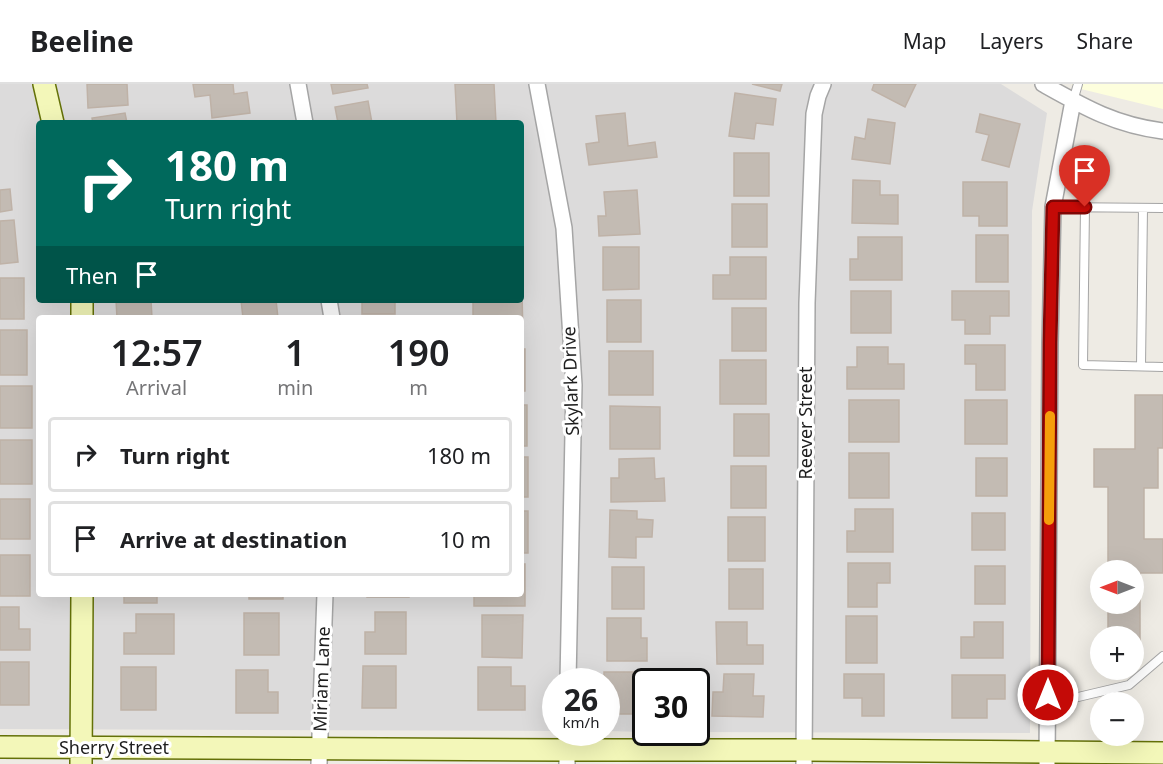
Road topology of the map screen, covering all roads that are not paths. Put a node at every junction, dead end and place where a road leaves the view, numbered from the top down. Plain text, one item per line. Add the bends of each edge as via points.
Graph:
1 (44, 84) edge
2 (298, 84) edge
3 (537, 84) edge
4 (823, 84) edge
5 (1043, 84) edge
6 (1078, 84) edge
7 (1073, 101) junction
8 (52, 120) edge
9 (304, 120) edge
10 (1163, 131) edge
11 (1053, 207) junction
12 (1085, 207) junction
13 (1143, 208) junction
14 (1163, 208) edge
15 (1141, 366) junction
16 (1163, 367) edge
17 (82, 597) edge
18 (326, 597) edge
19 (1163, 656) edge
20 (568, 668) edge
21 (1048, 695) junction
22 (0, 747) edge
23 (567, 749) edge
24 (1163, 753) edge
25 (81, 756) edge
26 (319, 756) edge
27 (804, 757) edge
28 (1047, 757) edge

1 - 8 street
2 - 9 street
3 - 20 street, Skylark Drive via 564,228 574,386
4 - 27 street, Reever Street via 814,114 808,291
5 - 7 street
6 - 7 lane
7 - 10 street via 1118,122
7 - 11 street
11 - 12 lane
11 - 21 street
12 - 13 lane
12 - 15 lane via 1083,365
13 - 14 lane
13 - 15 lane
15 - 16 lane
17 - 25 street
18 - 26 street, Miriam Lane
19 - 21 lane via 1129,685 1074,698
21 - 28 street
22 - 25 street, Sherry Street
23 - 26 street, Sherry Street
23 - 27 street, Sherry Street
24 - 28 street, Sherry Street
25 - 26 street, Sherry Street
27 - 28 street, Sherry Street

